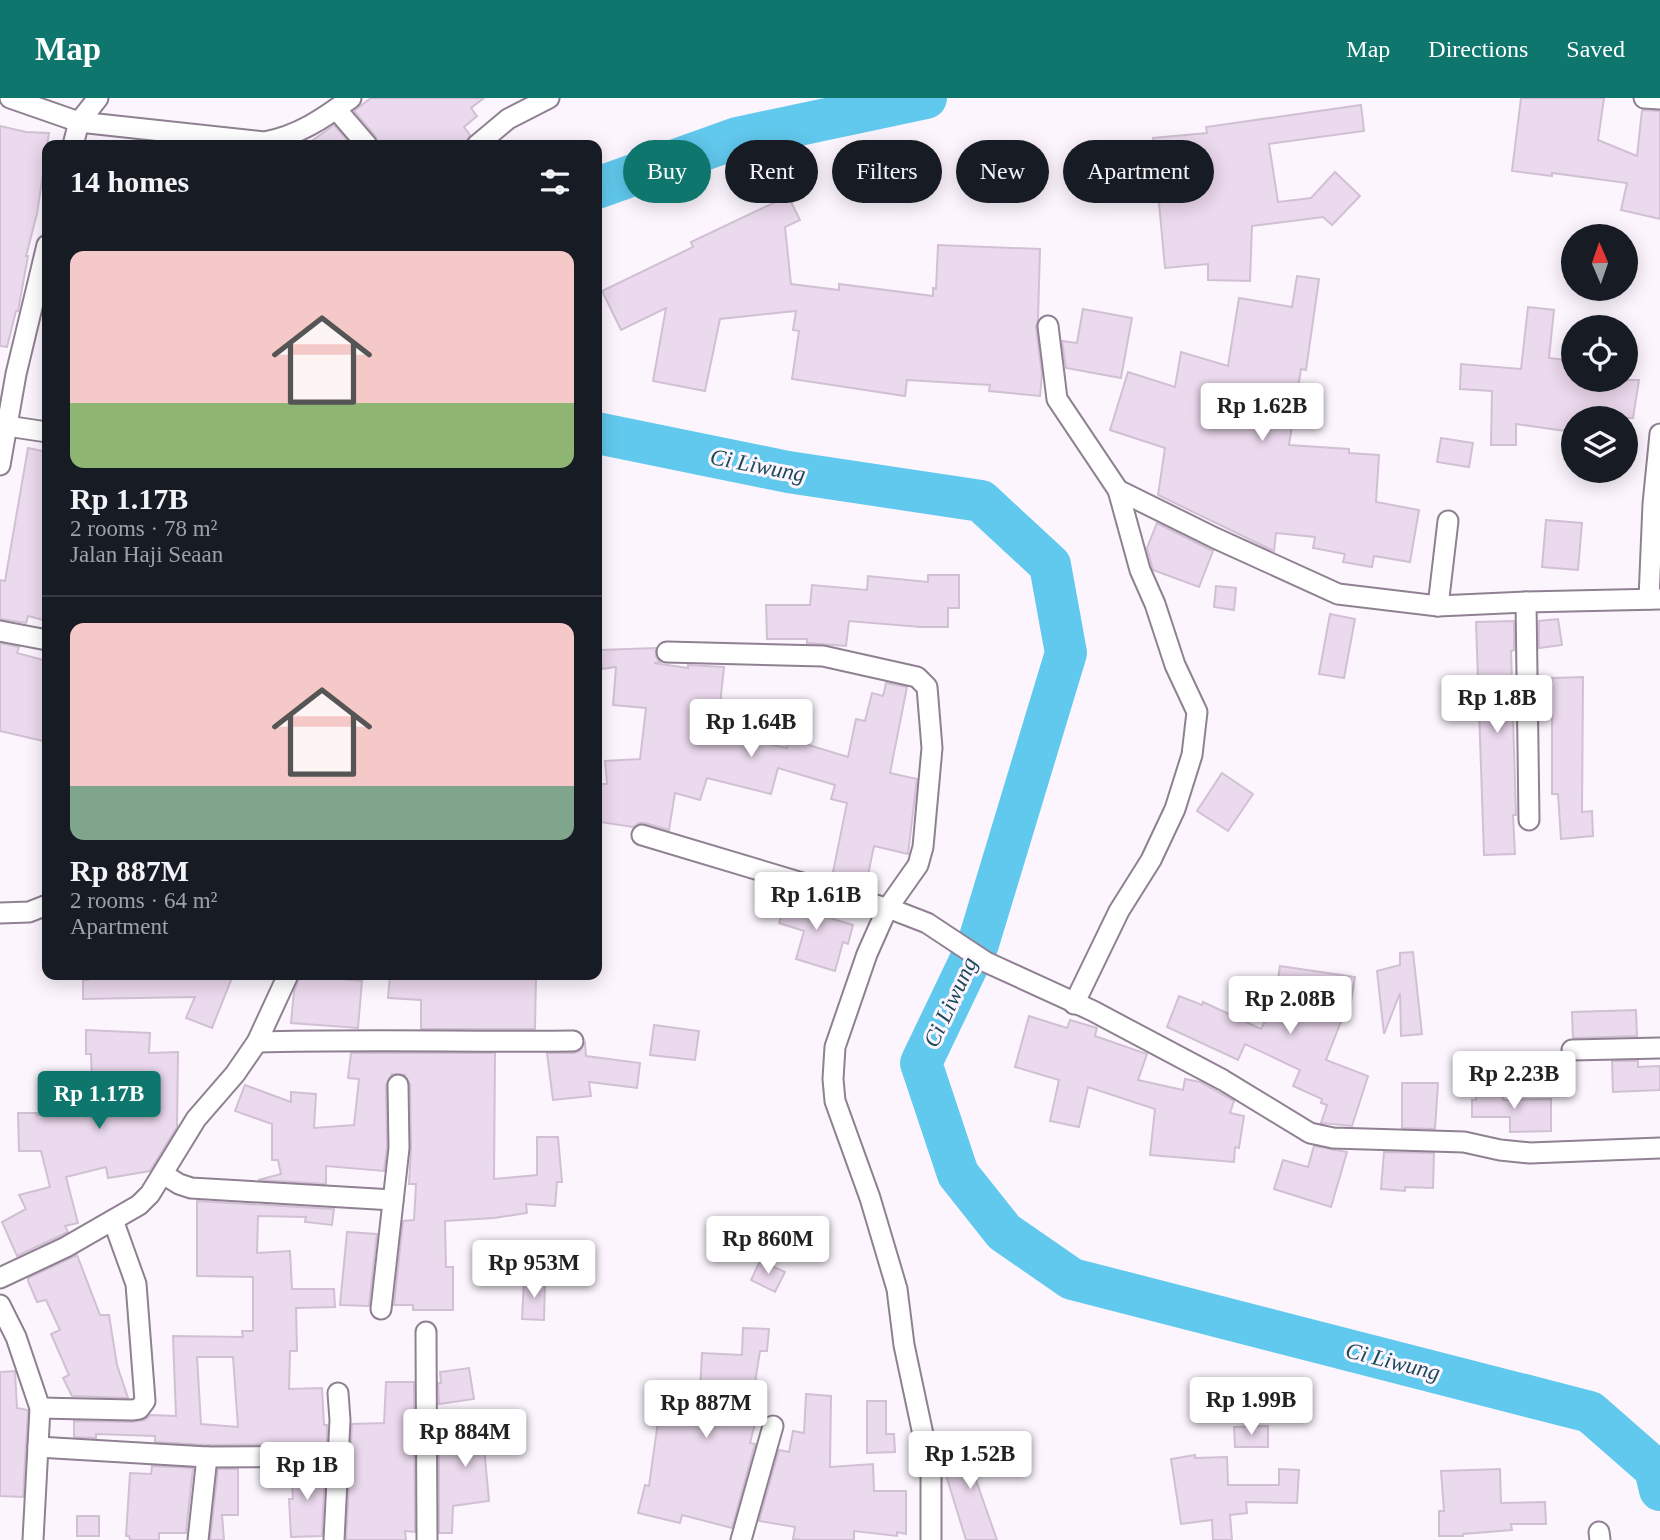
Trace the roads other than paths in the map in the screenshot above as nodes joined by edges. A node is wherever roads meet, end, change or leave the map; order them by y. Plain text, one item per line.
1 (10, 98) edge
2 (98, 98) edge
3 (549, 98) edge
4 (1644, 98) edge
5 (1660, 99) edge
6 (344, 103) edge
7 (79, 122) junction
8 (74, 140) edge
9 (253, 140) edge
10 (271, 140) edge
11 (364, 140) edge
12 (483, 140) edge
13 (42, 294) edge
14 (40, 313) edge
15 (1048, 326) dead end
16 (8, 371) edge
17 (7, 426) junction
18 (42, 431) edge
19 (1660, 434) edge
20 (0, 465) edge
21 (1118, 491) junction
22 (1448, 521) dead end
23 (1655, 599) edge
24 (1526, 602) junction
25 (1438, 606) junction
26 (0, 631) edge
27 (42, 639) edge
28 (667, 652) dead end
29 (1529, 820) dead end
30 (642, 835) dead end
31 (42, 907) edge
32 (887, 909) junction
33 (0, 913) edge
34 (286, 980) edge
35 (1074, 1004) junction
36 (573, 1041) dead end
37 (257, 1042) junction
38 (1660, 1048) edge
39 (1572, 1050) dead end
40 (398, 1085) dead end
41 (1660, 1148) edge
42 (163, 1174) junction
43 (393, 1200) junction
44 (113, 1220) junction
45 (0, 1278) edge
46 (0, 1305) edge
47 (381, 1309) dead end
48 (426, 1332) dead end
49 (338, 1393) dead end
50 (40, 1408) junction
51 (772, 1426) dead end
52 (38, 1447) junction
53 (339, 1456) junction
54 (207, 1457) junction
55 (33, 1540) edge
56 (198, 1540) edge
57 (334, 1540) edge
58 (427, 1540) edge
59 (741, 1540) edge
60 (931, 1540) edge

1 - 7 street
2 - 7 street
3 - 12 street
4 - 5 street
6 - 10 street
6 - 11 street
7 - 8 street
7 - 9 street
13 - 14 street
14 - 16 street
15 - 21 street
16 - 17 street
17 - 18 street
17 - 20 street
19 - 23 street
21 - 25 street
21 - 35 street
22 - 25 street
23 - 24 street
24 - 25 street
24 - 29 street
26 - 27 street
28 - 32 street
30 - 32 street
31 - 33 street
32 - 35 street
32 - 60 street
34 - 37 street
35 - 41 street
36 - 37 street
37 - 42 street
38 - 39 street
40 - 43 street
42 - 43 street
42 - 44 street
43 - 47 street
44 - 45 street
44 - 50 street
46 - 50 street
48 - 58 street
49 - 53 street
50 - 52 street
51 - 59 street
52 - 54 street
52 - 55 street
53 - 54 street
53 - 57 street
54 - 56 street

